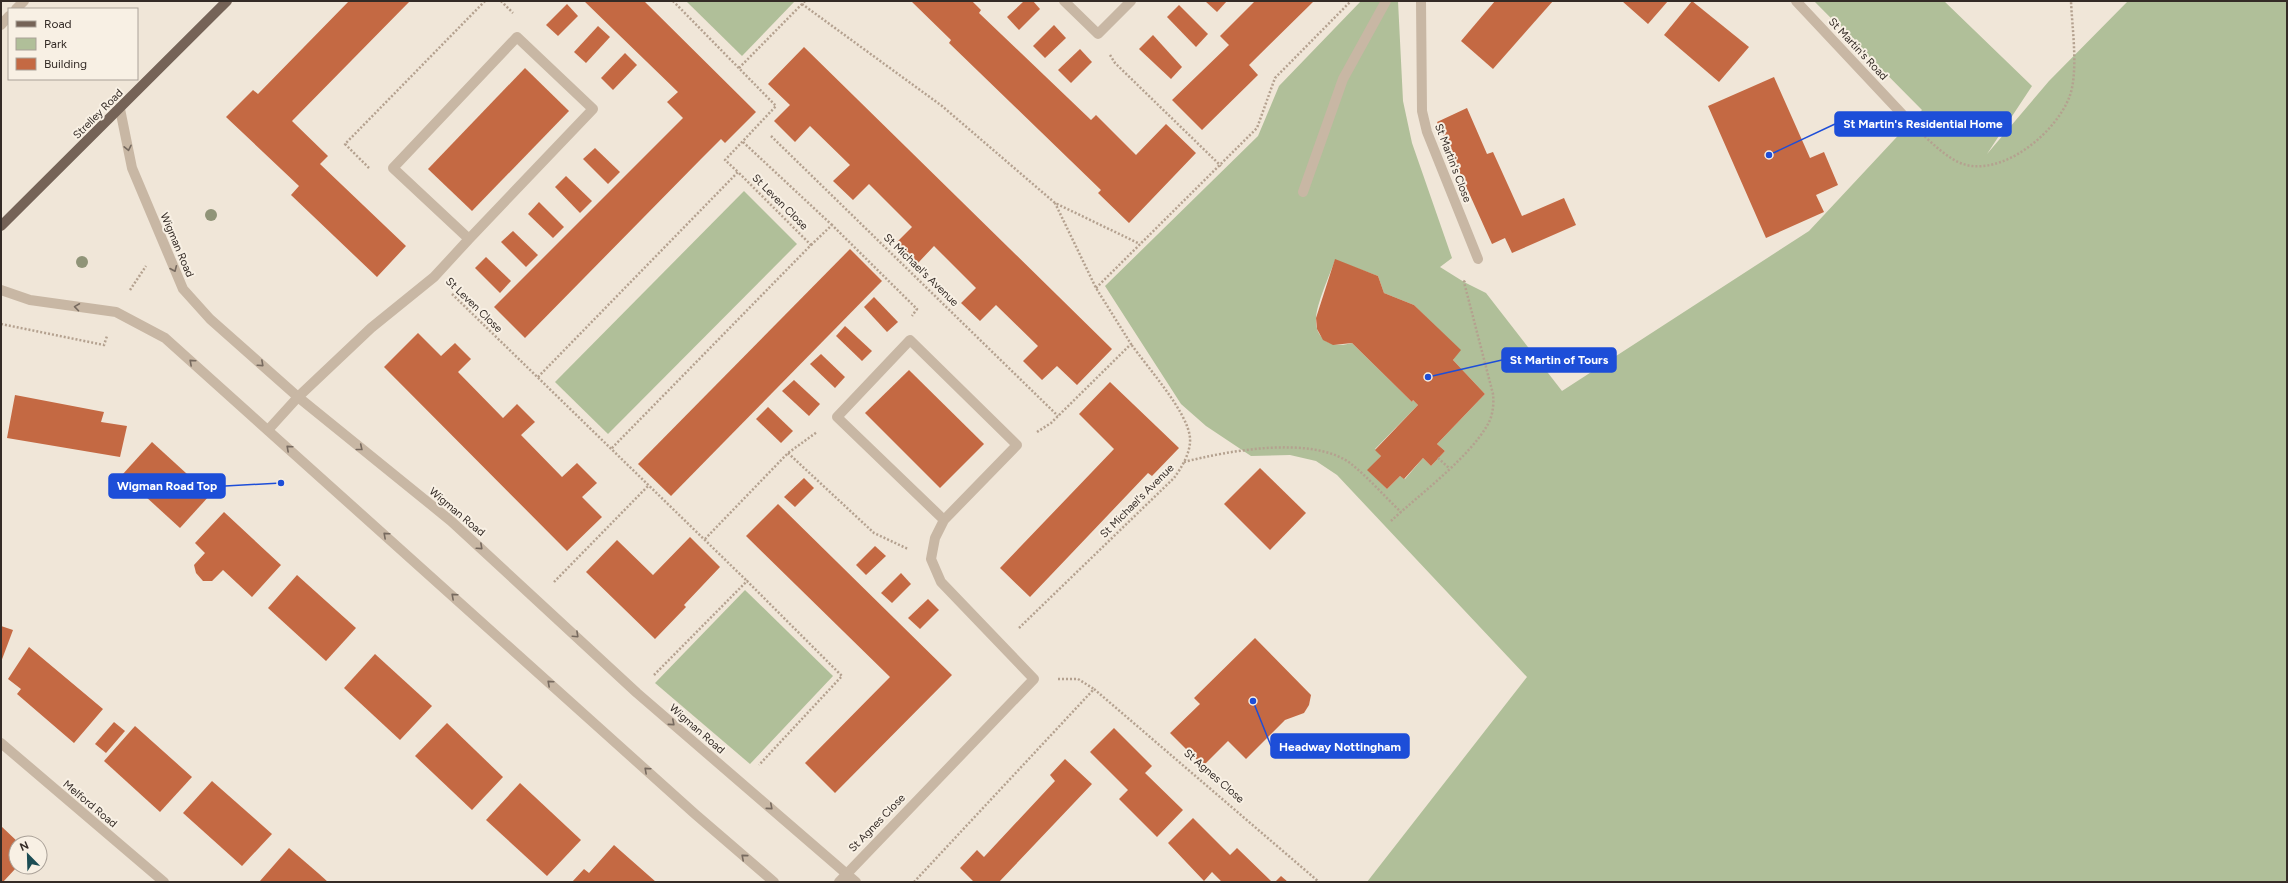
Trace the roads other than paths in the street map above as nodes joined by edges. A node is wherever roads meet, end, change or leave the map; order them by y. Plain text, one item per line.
1 (227, 1) edge
2 (1064, 1) edge
3 (1131, 1) edge
4 (1386, 1) edge
5 (1421, 1) edge
6 (1796, 1) edge
7 (8, 17) edge
8 (1, 25) edge
9 (120, 109) junction
10 (1902, 114) road end
11 (1303, 192) dead end
12 (1, 226) edge
13 (470, 239) junction
14 (1478, 259) road end
15 (1, 290) edge
16 (298, 397) junction
17 (268, 430) junction
18 (944, 520) junction
19 (1, 743) edge
20 (846, 873) junction
21 (164, 882) edge
22 (774, 882) edge
23 (839, 882) edge
24 (856, 882) edge

1 - 9 main road, Strelley Road
2 - 3 street
4 - 11 street
5 - 14 street, St Martin's Close
6 - 10 street, St Martin's Road
7 - 8 street
9 - 12 main road, Strelley Road
9 -> 16 street, Wigman Road
13 - 13 street
13 - 16 street
17 -> 15 street
16 - 17 street
16 -> 20 street, Wigman Road
22 -> 17 street
18 - 18 street
18 - 20 street, St Agnes Close
19 - 21 street, Melford Road
20 - 23 street, St Agnes Close
20 - 24 street, Wigman Road

